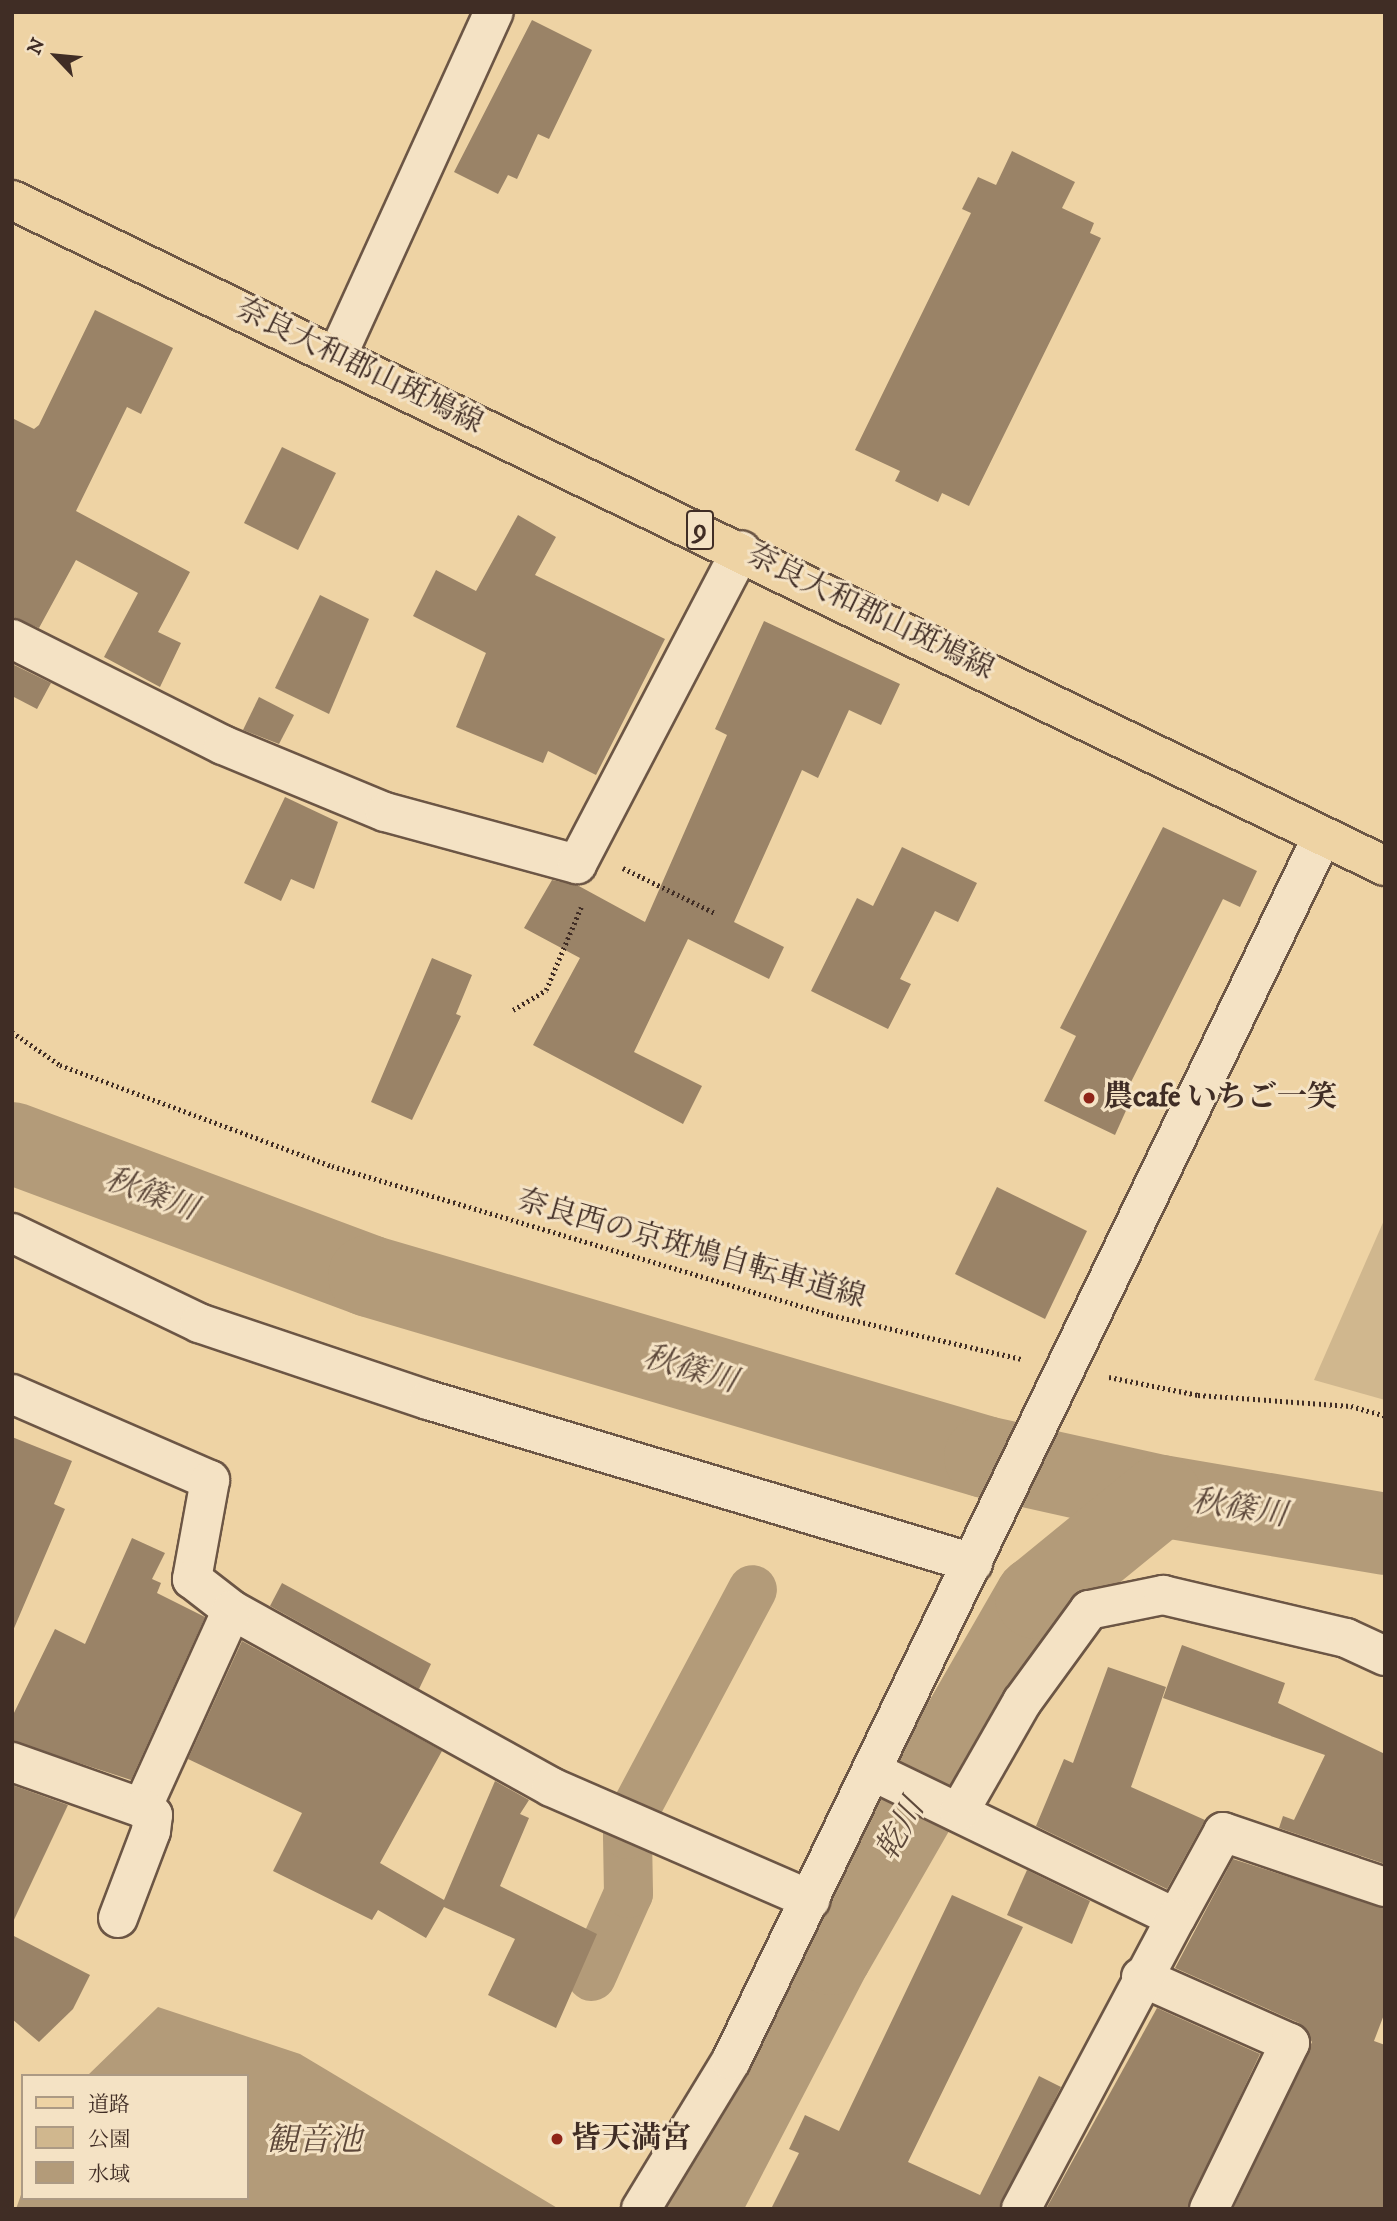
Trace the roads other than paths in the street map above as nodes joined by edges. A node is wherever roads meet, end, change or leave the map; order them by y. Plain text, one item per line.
1 (494, 12) edge
2 (12, 200) edge
3 (337, 356) junction
4 (741, 550) junction
5 (12, 639) edge
6 (1322, 836) junction
7 (1385, 866) edge
8 (12, 1233) edge
9 (12, 1394) edge
10 (973, 1563) junction
11 (232, 1610) junction
12 (1385, 1656) edge
13 (12, 1762) edge
14 (874, 1772) junction
15 (142, 1808) junction
16 (959, 1812) junction
17 (1385, 1887) edge
18 (811, 1900) junction
19 (118, 1918) dead end
20 (1176, 1919) junction
21 (1141, 1977) junction
22 (641, 2209) edge
23 (1021, 2209) edge
24 (1209, 2209) edge

1 - 3 street
2 - 3 main road, 奈良大和郡山斑鳩線 / 9
3 - 4 main road, 奈良大和郡山斑鳩線 / 9
4 - 5 street
4 - 6 main road, 奈良大和郡山斑鳩線 / 9
6 - 7 main road, 奈良大和郡山斑鳩線 / 9
6 - 10 street
8 - 10 street
9 - 11 street
10 - 14 street
11 - 15 street
11 - 18 street
12 - 16 street
13 - 15 street
14 - 16 street
14 - 18 street
15 - 19 street
16 - 20 street
17 - 20 street
18 - 22 street
20 - 21 street
21 - 23 street
21 - 24 street

